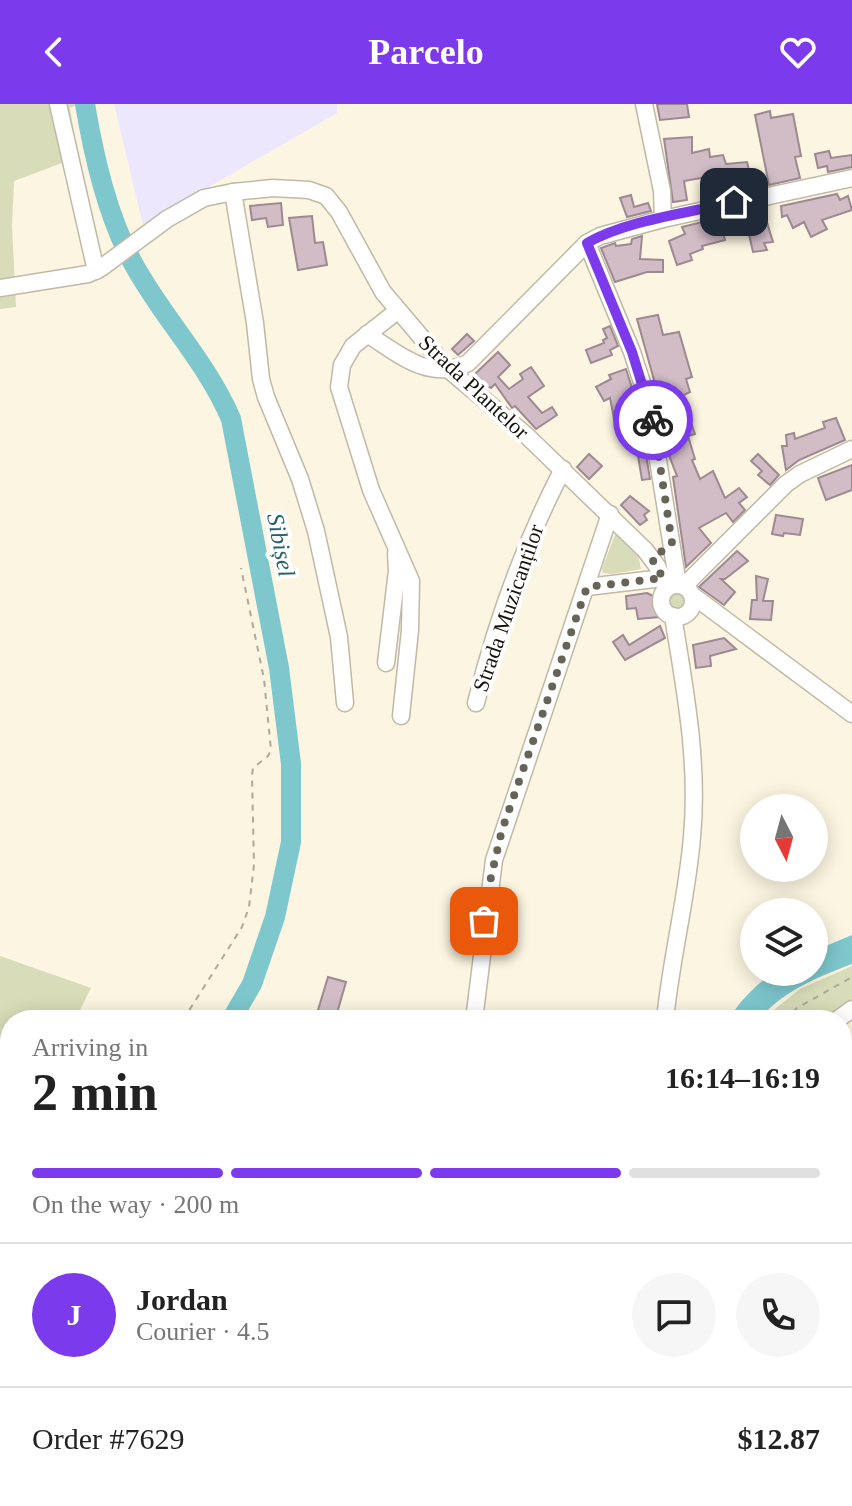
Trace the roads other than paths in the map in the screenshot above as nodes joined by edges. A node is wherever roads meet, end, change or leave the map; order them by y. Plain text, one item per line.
1 (58, 104) edge
2 (644, 104) edge
3 (852, 178) edge
4 (233, 192) junction
5 (663, 219) junction
6 (587, 243) junction
7 (98, 269) junction
8 (0, 288) edge
9 (397, 311) junction
10 (367, 334) junction
11 (449, 370) junction
12 (852, 449) edge
13 (563, 469) junction
14 (610, 514) junction
15 (672, 543) junction
16 (395, 545) junction
17 (652, 559) junction
18 (587, 587) junction
19 (677, 587) junction
20 (681, 614) junction
21 (726, 622) junction
22 (386, 663) dead end
23 (345, 703) dead end
24 (476, 703) dead end
25 (852, 714) edge
26 (401, 716) dead end
27 (475, 1010) edge
28 (666, 1010) edge

1 - 7 street
2 - 5 street
3 - 5 street
4 - 7 street, Strada Plantelor
4 - 9 street, Strada Plantelor
4 - 23 street
5 - 6 street
6 - 11 street
6 - 15 street
7 - 8 street
9 - 10 street
9 - 11 street, Strada Plantelor
10 - 11 street
10 - 16 street
11 - 13 street, Strada Plantelor
12 - 19 street
13 - 14 street, Strada Plantelor
13 - 24 street, Strada Muzicanților
14 - 17 street, Strada Plantelor
14 - 18 street
15 - 17 street
15 - 19 street
16 - 22 street
16 - 26 street
17 - 19 street, Strada Plantelor
18 - 19 street
18 - 27 street
19 - 20 street
19 - 20 street
19 - 21 street, Strada Plantelor
20 - 21 street, Strada Plantelor
20 - 28 street
21 - 25 street, Strada Plantelor

